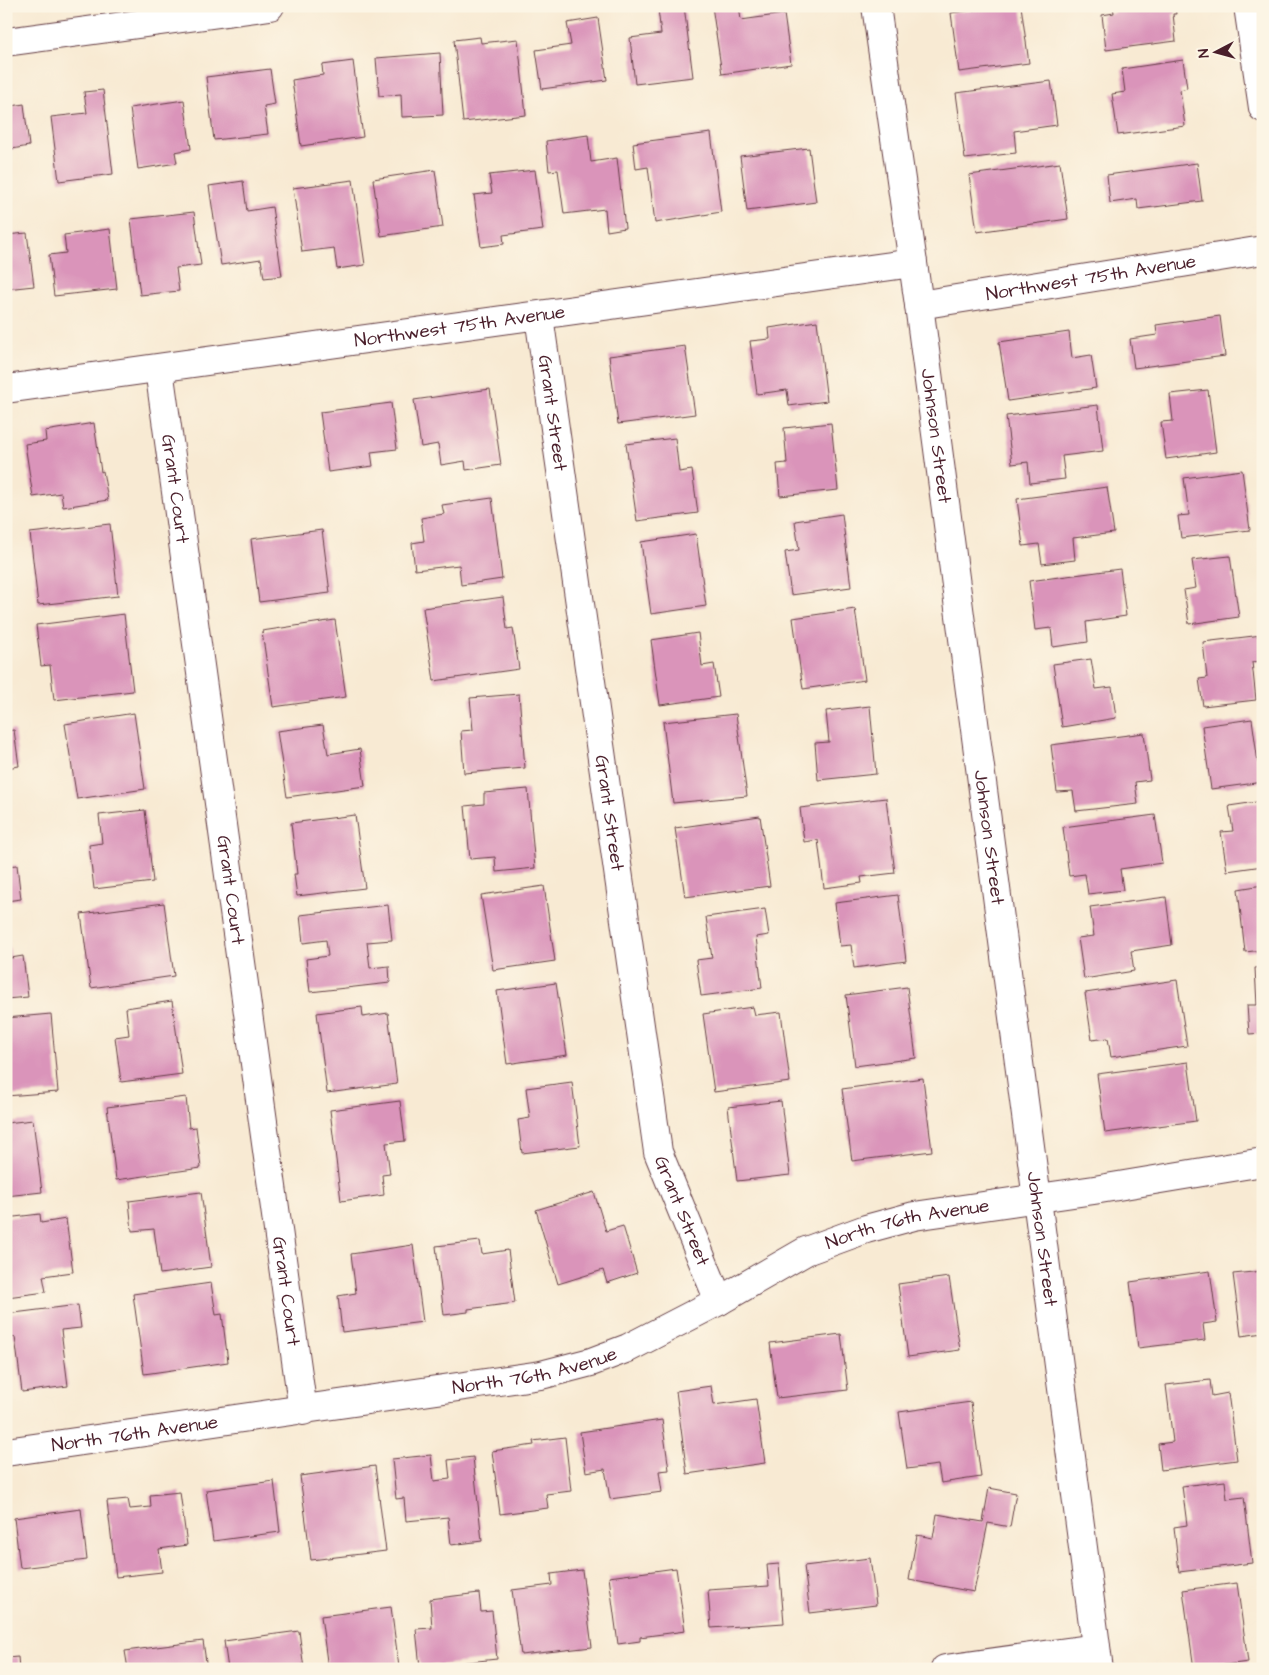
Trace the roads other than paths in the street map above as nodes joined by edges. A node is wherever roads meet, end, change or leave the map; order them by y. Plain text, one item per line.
1 (270, 6) edge
2 (876, 6) edge
3 (1248, 6) edge
4 (6, 42) edge
5 (1263, 108) edge
6 (1263, 250) edge
7 (913, 263) junction
8 (918, 305) junction
9 (540, 316) junction
10 (159, 369) junction
11 (6, 389) edge
12 (1263, 1162) edge
13 (1035, 1197) junction
14 (719, 1301) junction
15 (303, 1411) junction
16 (6, 1452) edge
17 (1098, 1659) edge
18 (945, 1669) edge

1 - 4 street
2 - 7 street, Johnson Street
3 - 5 street
6 - 8 street, Northwest 75th Avenue
7 - 8 street, Johnson Street
7 - 9 street, Northwest 75th Avenue
8 - 13 street, Johnson Street
9 - 10 street, Northwest 75th Avenue
9 - 14 street, Grant Street
10 - 11 street, Northwest 75th Avenue
10 - 15 street, Grant Court
12 - 13 street, North 76th Avenue
13 - 14 street, North 76th Avenue
13 - 17 street, Johnson Street
14 - 15 street, North 76th Avenue
15 - 16 street, North 76th Avenue
17 - 18 street

